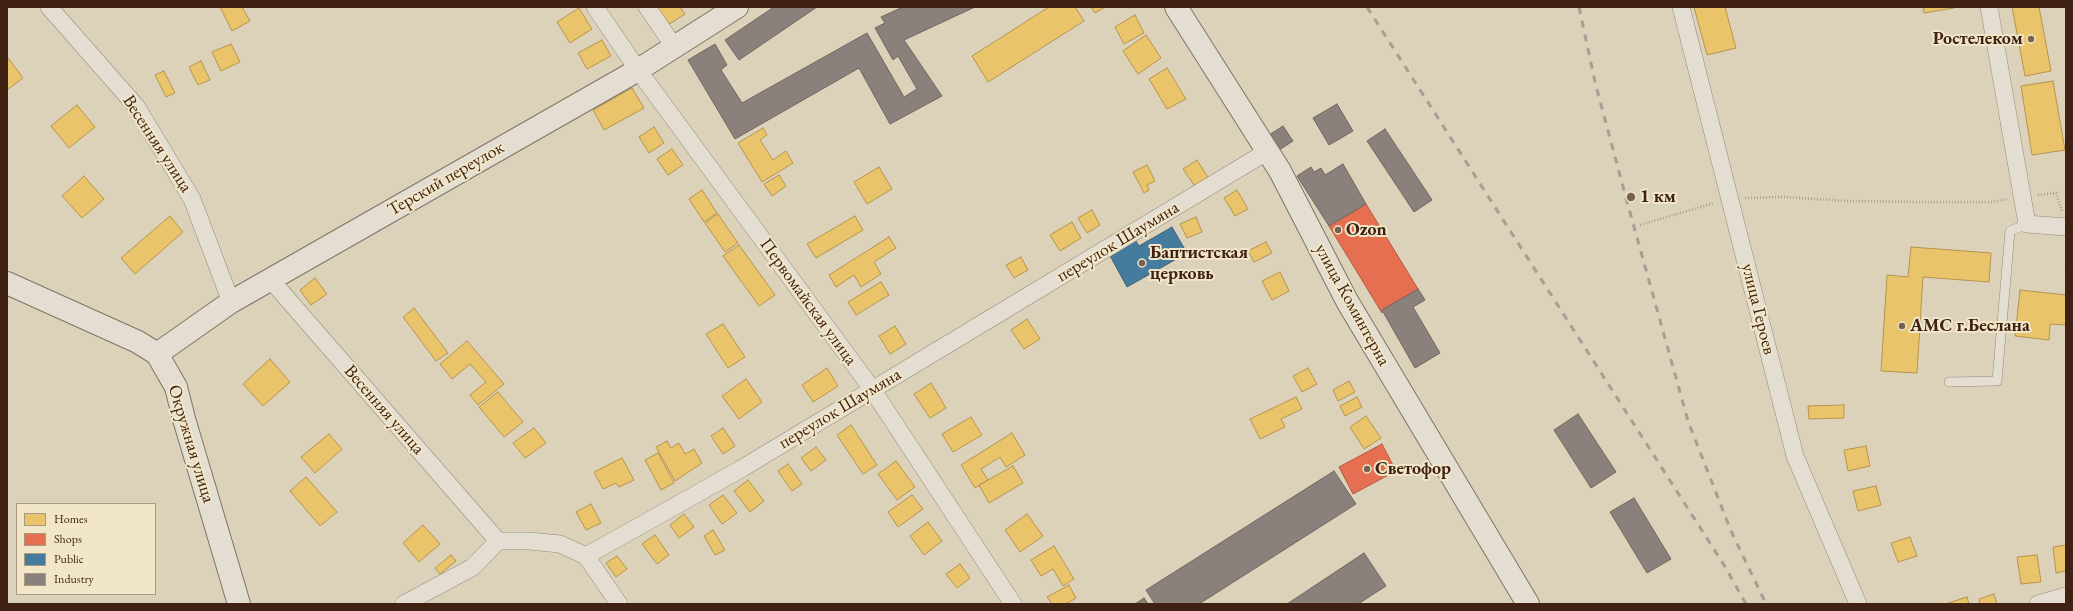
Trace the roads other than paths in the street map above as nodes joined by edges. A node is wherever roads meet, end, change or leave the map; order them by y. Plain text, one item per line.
1 (49, 7) edge
2 (595, 7) edge
3 (647, 7) edge
4 (737, 7) edge
5 (1176, 7) edge
6 (1681, 7) edge
7 (1989, 7) edge
8 (675, 48) junction
9 (638, 70) junction
10 (1268, 151) junction
11 (2064, 220) edge
12 (2027, 224) junction
13 (270, 279) junction
14 (7, 283) edge
15 (231, 302) junction
16 (157, 354) junction
17 (1949, 382) dead end
18 (872, 390) junction
19 (498, 541) junction
20 (586, 556) junction
21 (2066, 596) edge
22 (239, 604) edge
23 (404, 604) edge
24 (619, 604) edge
25 (1013, 604) edge
26 (1528, 604) edge
27 (1858, 604) edge
28 (2038, 604) edge

1 - 15 street, Весенняя улица
2 - 9 street, Первомайская улица
3 - 8 street
4 - 8 street, Терский переулок
5 - 10 street, улица Коминтерна
6 - 27 street, улица Героев
7 - 12 street
8 - 9 street, Терский переулок
9 - 13 street, Терский переулок
9 - 18 street, Первомайская улица
10 - 18 street, переулок Шаумяна
10 - 26 street, улица Коминтерна
11 - 12 street
12 - 17 lane
13 - 15 street, Терский переулок
13 - 19 street, Весенняя улица
14 - 16 street, Окружная улица
15 - 16 street, Терский переулок
16 - 22 street, Окружная улица
18 - 20 street, переулок Шаумяна
18 - 25 street, Первомайская улица
19 - 20 street
19 - 23 street
20 - 24 street
21 - 28 street

